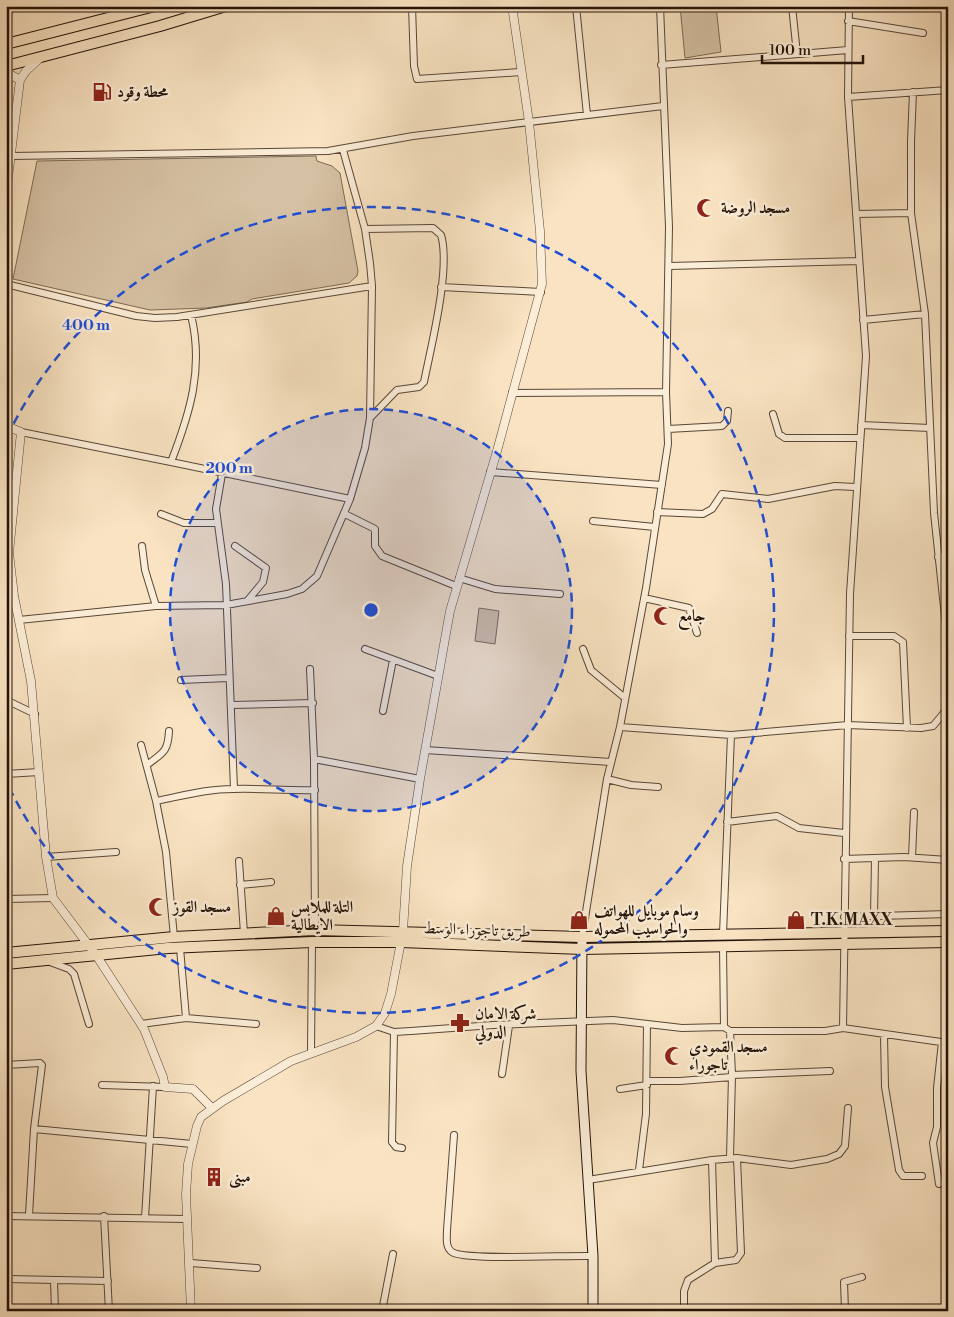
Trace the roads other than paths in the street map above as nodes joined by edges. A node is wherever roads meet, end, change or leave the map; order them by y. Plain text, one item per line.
1 (155, 6) edge
2 (226, 6) edge
3 (412, 6) edge
4 (512, 6) edge
5 (576, 6) edge
6 (660, 6) edge
7 (792, 6) edge
8 (848, 6) edge
9 (848, 21) junction
10 (923, 32) dead end
11 (6, 44) edge
12 (848, 50) junction
13 (797, 54) junction
14 (43, 56) junction
15 (661, 65) junction
16 (6, 66) edge
17 (6, 72) edge
18 (522, 72) junction
19 (20, 80) junction
20 (948, 90) edge
21 (913, 92) junction
22 (848, 97) junction
23 (663, 106) junction
24 (587, 115) junction
25 (529, 122) junction
26 (343, 150) junction
27 (11, 156) junction
28 (6, 194) edge
29 (911, 213) junction
30 (856, 214) junction
31 (365, 228) junction
32 (859, 261) junction
33 (670, 266) junction
34 (6, 284) edge
35 (372, 286) junction
36 (441, 287) junction
37 (541, 292) junction
38 (925, 314) junction
39 (191, 315) junction
40 (863, 320) junction
41 (666, 392) junction
42 (512, 393) junction
43 (728, 411) dead end
44 (773, 414) dead end
45 (370, 418) junction
46 (6, 426) edge
47 (861, 426) junction
48 (930, 428) junction
49 (668, 429) junction
50 (21, 432) junction
51 (860, 438) junction
52 (171, 462) junction
53 (490, 472) junction
54 (222, 474) junction
55 (662, 485) junction
56 (855, 487) junction
57 (350, 499) junction
58 (657, 512) junction
59 (161, 514) dead end
60 (344, 514) junction
61 (593, 521) dead end
62 (217, 524) junction
63 (655, 527) junction
64 (7, 544) edge
65 (142, 546) dead end
66 (235, 546) dead end
67 (948, 556) edge
68 (938, 557) junction
69 (459, 578) junction
70 (456, 586) junction
71 (560, 594) dead end
72 (644, 598) junction
73 (248, 600) junction
74 (226, 605) junction
75 (156, 606) junction
76 (19, 620) junction
77 (697, 633) dead end
78 (849, 636) junction
79 (948, 645) edge
80 (583, 649) dead end
81 (365, 650) dead end
82 (393, 660) junction
83 (310, 669) dead end
84 (438, 676) junction
85 (228, 678) junction
86 (181, 680) dead end
87 (625, 698) junction
88 (6, 700) edge
89 (313, 703) junction
90 (230, 705) junction
91 (948, 708) edge
92 (383, 711) dead end
93 (35, 714) junction
94 (848, 725) junction
95 (620, 727) junction
96 (907, 728) junction
97 (169, 732) dead end
98 (731, 734) junction
99 (141, 745) dead end
100 (425, 750) junction
101 (314, 760) junction
102 (611, 762) junction
103 (147, 765) junction
104 (39, 772) junction
105 (6, 774) edge
106 (420, 779) junction
107 (607, 779) junction
108 (658, 787) dead end
109 (234, 789) junction
110 (315, 790) junction
111 (156, 801) junction
112 (914, 812) dead end
113 (727, 822) junction
114 (844, 833) junction
115 (116, 852) dead end
116 (46, 857) junction
117 (875, 858) junction
118 (912, 858) junction
119 (844, 859) junction
120 (948, 860) edge
121 (239, 861) dead end
122 (271, 882) dead end
123 (240, 885) junction
124 (6, 898) edge
125 (53, 898) junction
126 (948, 914) edge
127 (874, 916) junction
128 (844, 917) junction
129 (315, 930) junction
130 (403, 930) junction
131 (948, 931) edge
132 (843, 932) junction
133 (244, 933) junction
134 (722, 934) junction
135 (174, 937) junction
136 (582, 937) junction
137 (312, 942) junction
138 (401, 942) junction
139 (948, 942) edge
140 (843, 943) junction
141 (88, 944) junction
142 (722, 946) junction
143 (180, 948) junction
144 (582, 949) junction
145 (6, 952) edge
146 (96, 955) junction
147 (44, 960) junction
148 (6, 964) edge
149 (186, 1018) junction
150 (580, 1020) junction
151 (89, 1024) dead end
152 (141, 1024) junction
153 (256, 1024) dead end
154 (647, 1024) junction
155 (376, 1026) junction
156 (509, 1026) junction
157 (724, 1027) junction
158 (843, 1028) junction
159 (730, 1031) junction
160 (394, 1032) junction
161 (884, 1035) junction
162 (945, 1042) edge
163 (311, 1052) junction
164 (6, 1065) edge
165 (830, 1071) dead end
166 (502, 1074) dead end
167 (732, 1076) junction
168 (647, 1083) junction
169 (102, 1085) dead end
170 (153, 1086) junction
171 (165, 1087) junction
172 (620, 1088) dead end
173 (212, 1108) junction
174 (848, 1108) dead end
175 (34, 1129) junction
176 (454, 1135) dead end
177 (148, 1138) junction
178 (192, 1144) junction
179 (402, 1148) dead end
180 (734, 1158) junction
181 (712, 1160) junction
182 (640, 1170) junction
183 (922, 1176) dead end
184 (588, 1180) junction
185 (939, 1184) dead end
186 (29, 1215) junction
187 (6, 1216) edge
188 (104, 1216) junction
189 (145, 1218) junction
190 (186, 1218) junction
191 (393, 1254) dead end
192 (593, 1256) junction
193 (715, 1263) junction
194 (191, 1264) junction
195 (258, 1268) dead end
196 (862, 1278) dead end
197 (6, 1279) edge
198 (54, 1280) junction
199 (108, 1281) junction
200 (55, 1311) edge
201 (110, 1311) edge
202 (191, 1311) edge
203 (382, 1311) edge
204 (593, 1311) edge
205 (684, 1311) edge
206 (845, 1311) edge

1 - 11 main road
2 - 14 main road
3 - 18 street
4 - 18 street
5 - 24 street
6 - 15 street
7 - 13 street
8 - 9 street
9 - 10 street
9 - 12 street
12 - 13 street
12 - 22 street
13 - 15 street
14 - 16 main road
14 - 19 street
15 - 23 street
17 - 19 street
18 - 25 street
19 - 27 street
20 - 21 street
21 - 22 street
21 - 29 street
22 - 30 street
23 - 24 street
23 - 33 street
24 - 25 street
25 - 26 street
25 - 37 street
26 - 27 street
26 - 31 street
27 - 28 street
29 - 30 street
29 - 38 street
30 - 32 street
31 - 35 street
31 - 36 street
32 - 33 street
32 - 40 street
33 - 41 street
34 - 39 street
35 - 39 street
35 - 45 street
36 - 37 street
36 - 45 street
37 - 42 street
38 - 40 street
38 - 48 street
39 - 52 street
40 - 47 street
41 - 42 street
41 - 49 street
42 - 53 street
43 - 49 street
44 - 51 street
45 - 57 street
46 - 50 street
47 - 48 street
47 - 51 street
48 - 68 street
49 - 55 street
50 - 52 street
50 - 64 street
51 - 56 street
52 - 54 street
53 - 55 street
53 - 69 street
54 - 57 street
54 - 62 street
55 - 58 street
56 - 58 street
56 - 78 street
57 - 60 street
58 - 63 street
59 - 62 street
60 - 70 street
60 - 73 street
61 - 63 street
62 - 74 street
63 - 72 street
64 - 76 street
65 - 75 street
66 - 73 street
67 - 68 street
68 - 79 street
69 - 70 street
69 - 71 street
70 - 84 street
72 - 77 street
72 - 87 street
73 - 74 street
74 - 75 street
74 - 85 street
75 - 76 street
76 - 93 street
78 - 94 street
78 - 96 street
80 - 87 street
81 - 82 street
82 - 84 street
82 - 92 street
83 - 89 street
84 - 100 street
85 - 86 street
85 - 90 street
87 - 95 street
88 - 93 street
89 - 90 street
89 - 101 street
90 - 109 street
91 - 96 street
93 - 104 street
94 - 96 street
94 - 98 street
94 - 114 street
95 - 98 street
95 - 102 street
97 - 103 street
98 - 113 street
99 - 103 street
100 - 102 street
100 - 106 street
101 - 106 street
101 - 110 street
102 - 107 street
103 - 111 street
104 - 105 street
104 - 116 street
106 - 130 street
107 - 108 street
107 - 136 street
109 - 110 street
109 - 111 street
110 - 129 street
111 - 135 street
112 - 118 street
113 - 114 street
113 - 134 street
114 - 119 street
115 - 116 street
116 - 125 street
117 - 118 street
117 - 119 street
117 - 127 street
118 - 120 street
119 - 128 street
121 - 123 street
122 - 123 street
123 - 133 street
124 - 125 street
125 - 141 street
126 - 127 street
127 - 128 street
128 - 132 street
129 - 130 main road
129 - 133 main road
130 - 136 main road
130 - 138 street
131 - 132 main road
132 - 134 main road
132 - 140 street
133 - 135 main road
134 - 136 main road
135 - 141 main road
136 - 144 main road
137 - 138 main road, طريق تاجوراء الوسط
137 - 143 main road, طريق تاجوراء الوسط
137 - 163 street
138 - 144 main road, طريق تاجوراء الوسط
138 - 155 street
139 - 140 main road, طريق تاجوراء الوسط
140 - 142 main road, طريق تاجوراء الوسط
140 - 158 street
141 - 145 main road
141 - 146 street
142 - 144 main road, طريق تاجوراء الوسط
142 - 157 street
143 - 146 main road, طريق تاجوراء الوسط
143 - 149 street
144 - 150 main road
146 - 147 main road, طريق تاجوراء الوسط
146 - 152 street
147 - 148 main road, طريق تاجوراء الوسط
147 - 151 street
149 - 152 street
149 - 153 street
150 - 154 street
150 - 156 street
150 - 184 main road
152 - 171 street
154 - 157 street
154 - 168 street
155 - 160 street
155 - 163 street
156 - 160 street
156 - 166 street
157 - 159 street
158 - 159 street
158 - 161 street
159 - 167 street
160 - 179 street
161 - 162 street
161 - 183 street
162 - 185 street
163 - 173 street
164 - 175 street
165 - 167 street
167 - 168 street
167 - 180 street
168 - 172 street
168 - 182 street
169 - 170 street
170 - 171 street
170 - 177 street
171 - 173 street
173 - 178 street
174 - 180 street
175 - 177 street
175 - 186 street
176 - 192 street
177 - 178 street
177 - 189 street
178 - 190 street
180 - 181 street
180 - 193 street
181 - 182 street
181 - 193 street
182 - 184 street
184 - 192 main road
186 - 187 street
186 - 188 street
188 - 189 street
188 - 199 street
189 - 190 street
190 - 194 street
191 - 203 street
192 - 204 main road
193 - 205 street
194 - 195 street
194 - 202 street
196 - 206 street
197 - 198 street
198 - 199 street
198 - 200 street
199 - 201 street

